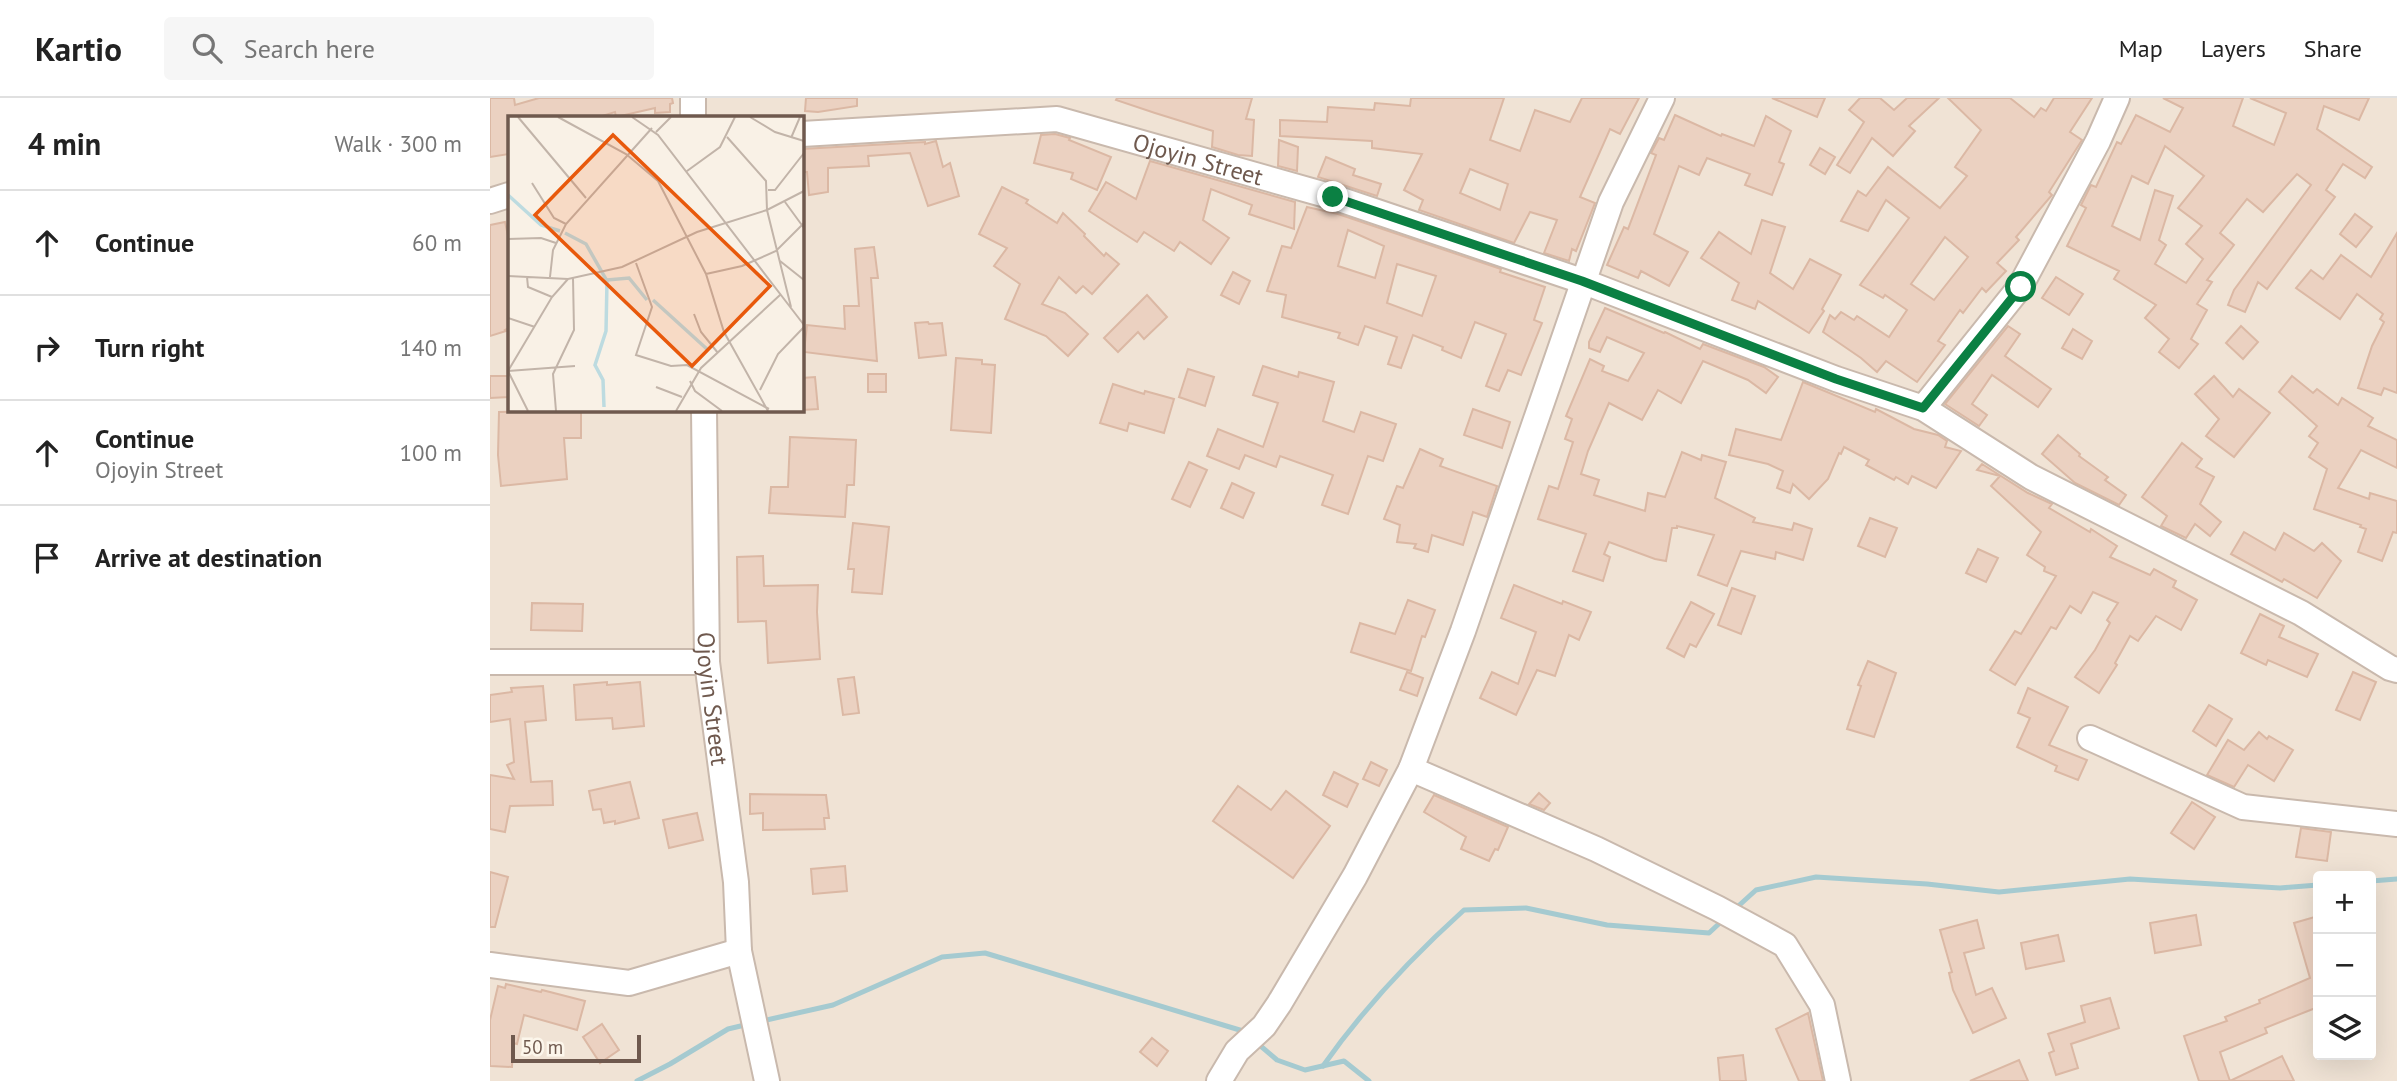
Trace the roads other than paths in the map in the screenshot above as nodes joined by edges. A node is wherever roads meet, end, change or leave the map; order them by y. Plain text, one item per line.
1 (693, 98) edge
2 (1662, 98) edge
3 (2117, 98) edge
4 (693, 116) edge
5 (803, 134) edge
6 (508, 195) edge
7 (490, 201) edge
8 (1582, 281) junction
9 (1923, 408) junction
10 (704, 411) edge
11 (490, 662) edge
12 (707, 662) junction
13 (2397, 670) edge
14 (2090, 738) dead end
15 (1411, 769) junction
16 (2397, 824) edge
17 (739, 951) junction
18 (490, 965) edge
19 (767, 1081) edge
20 (1219, 1081) edge
21 (1838, 1081) edge

1 - 4 street
2 - 8 street
3 - 9 street
5 - 8 street, Ojoyin Street
6 - 7 street
8 - 9 street, Ojoyin Street
8 - 15 street
9 - 13 street, Ojoyin Street
10 - 12 street, Ojoyin Street
11 - 12 street
12 - 17 street, Ojoyin Street
14 - 16 street
15 - 20 street
15 - 21 street
17 - 18 street
17 - 19 street, Ojoyin Street

